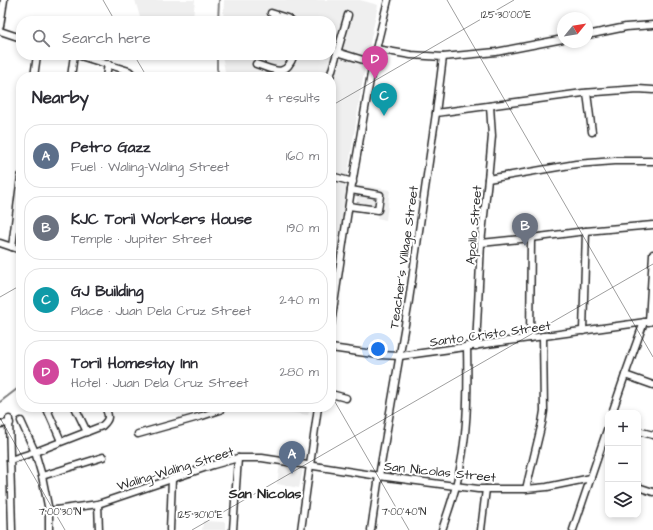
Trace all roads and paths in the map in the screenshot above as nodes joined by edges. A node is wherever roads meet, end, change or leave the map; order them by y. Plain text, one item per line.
1 (4, 0) edge
2 (388, 0) edge
3 (271, 13) dead end
4 (348, 15) dead end
5 (281, 16) edge
6 (653, 25) edge
7 (0, 26) edge
8 (0, 31) edge
9 (593, 33) edge
10 (16, 36) edge
11 (557, 40) edge
12 (376, 49) junction
13 (336, 51) edge
14 (336, 54) edge
15 (442, 57) junction
16 (36, 60) edge
17 (74, 60) edge
18 (93, 60) edge
19 (292, 60) edge
20 (334, 60) edge
21 (373, 63) junction
22 (108, 64) junction
23 (256, 64) dead end
24 (35, 72) edge
25 (72, 72) edge
26 (107, 72) edge
27 (129, 72) edge
28 (331, 72) edge
29 (653, 90) edge
30 (587, 93) junction
31 (490, 106) junction
32 (436, 113) junction
33 (592, 132) dead end
34 (653, 161) edge
35 (336, 177) edge
36 (488, 179) junction
37 (353, 182) junction
38 (351, 190) junction
39 (349, 206) junction
40 (16, 215) edge
41 (653, 225) edge
42 (586, 231) junction
43 (531, 238) junction
44 (0, 243) edge
45 (481, 243) junction
46 (12, 247) junction
47 (16, 248) edge
48 (653, 254) edge
49 (336, 291) edge
50 (649, 322) edge
51 (583, 331) junction
52 (543, 336) junction
53 (530, 338) junction
54 (467, 346) junction
55 (476, 346) junction
56 (336, 349) edge
57 (400, 356) junction
58 (625, 375) junction
59 (653, 385) edge
60 (336, 395) edge
61 (346, 398) dead end
62 (613, 410) edge
63 (48, 412) edge
64 (77, 412) edge
65 (108, 412) edge
66 (214, 412) edge
67 (317, 412) edge
68 (21, 421) dead end
69 (0, 424) edge
70 (641, 431) edge
71 (86, 432) junction
72 (138, 434) dead end
73 (653, 435) edge
74 (605, 436) edge
75 (61, 441) junction
76 (35, 452) junction
77 (103, 457) dead end
78 (238, 458) junction
79 (10, 460) junction
80 (309, 465) junction
81 (42, 476) junction
82 (379, 476) junction
83 (591, 478) junction
84 (172, 479) junction
85 (456, 486) junction
86 (526, 488) junction
87 (641, 488) edge
88 (486, 489) junction
89 (653, 492) edge
90 (98, 504) junction
91 (49, 511) junction
92 (12, 530) edge
93 (49, 530) edge
94 (99, 530) edge
95 (170, 530) edge
96 (233, 530) edge
97 (301, 530) edge
98 (371, 530) edge
99 (442, 530) edge
100 (481, 530) edge
101 (573, 530) edge

1 - 7 street
2 - 12 street
3 - 5 street
4 - 13 street
6 - 9 street
8 - 10 street
11 - 15 street
12 - 15 street
12 - 21 street
14 - 21 street
15 - 32 street, Teacher's Village Street
16 - 24 street
17 - 25 street
18 - 22 street
19 - 23 street
20 - 28 street
21 - 37 street
22 - 26 street
22 - 27 street
29 - 30 street
30 - 31 street
30 - 33 street
31 - 32 street
31 - 36 street, Apollo Street
32 - 57 street, Teacher's Village Street
34 - 36 street
35 - 37 street
36 - 45 street, Apollo Street
37 - 38 street
38 - 39 street
38 - 39 street
39 - 49 street
40 - 46 street
41 - 42 street
42 - 43 street
42 - 51 street
43 - 45 street
43 - 53 street
44 - 46 street
45 - 55 street, Apollo Street
46 - 47 street
48 - 50 street
50 - 51 street, Santo Cristo Street
50 - 58 street
51 - 52 street, Santo Cristo Street
52 - 53 street, Santo Cristo Street
52 - 86 street
53 - 55 street, Santo Cristo Street
54 - 55 street, Santo Cristo Street
54 - 57 street, Santo Cristo Street
54 - 85 street
56 - 57 street, Santo Cristo Street
57 - 82 street, Teacher's Village Street
58 - 59 street
58 - 62 street
60 - 61 street
63 - 75 street
64 - 71 street
65 - 71 street
66 - 72 street
67 - 80 street
68 - 76 street
69 - 79 street
70 - 73 street
71 - 75 street
74 - 83 street
75 - 76 street
76 - 79 street
76 - 81 street
77 - 81 street
78 - 80 street, Waling-Waling Street
78 - 84 street, Waling-Waling Street
78 - 96 street
79 - 92 street
80 - 82 street, San Nicolas Street
80 - 97 street
81 - 91 street
82 - 85 street, San Nicolas Street
82 - 98 street, Teacher's Village Street
83 - 86 street, San Nicolas Street
83 - 101 street
84 - 90 street, Waling-Waling Street
84 - 95 street
85 - 88 street, San Nicolas Street
85 - 99 street
86 - 88 street, San Nicolas Street
87 - 89 street
88 - 100 street
90 - 91 street, Waling-Waling Street
90 - 94 street
91 - 93 street

